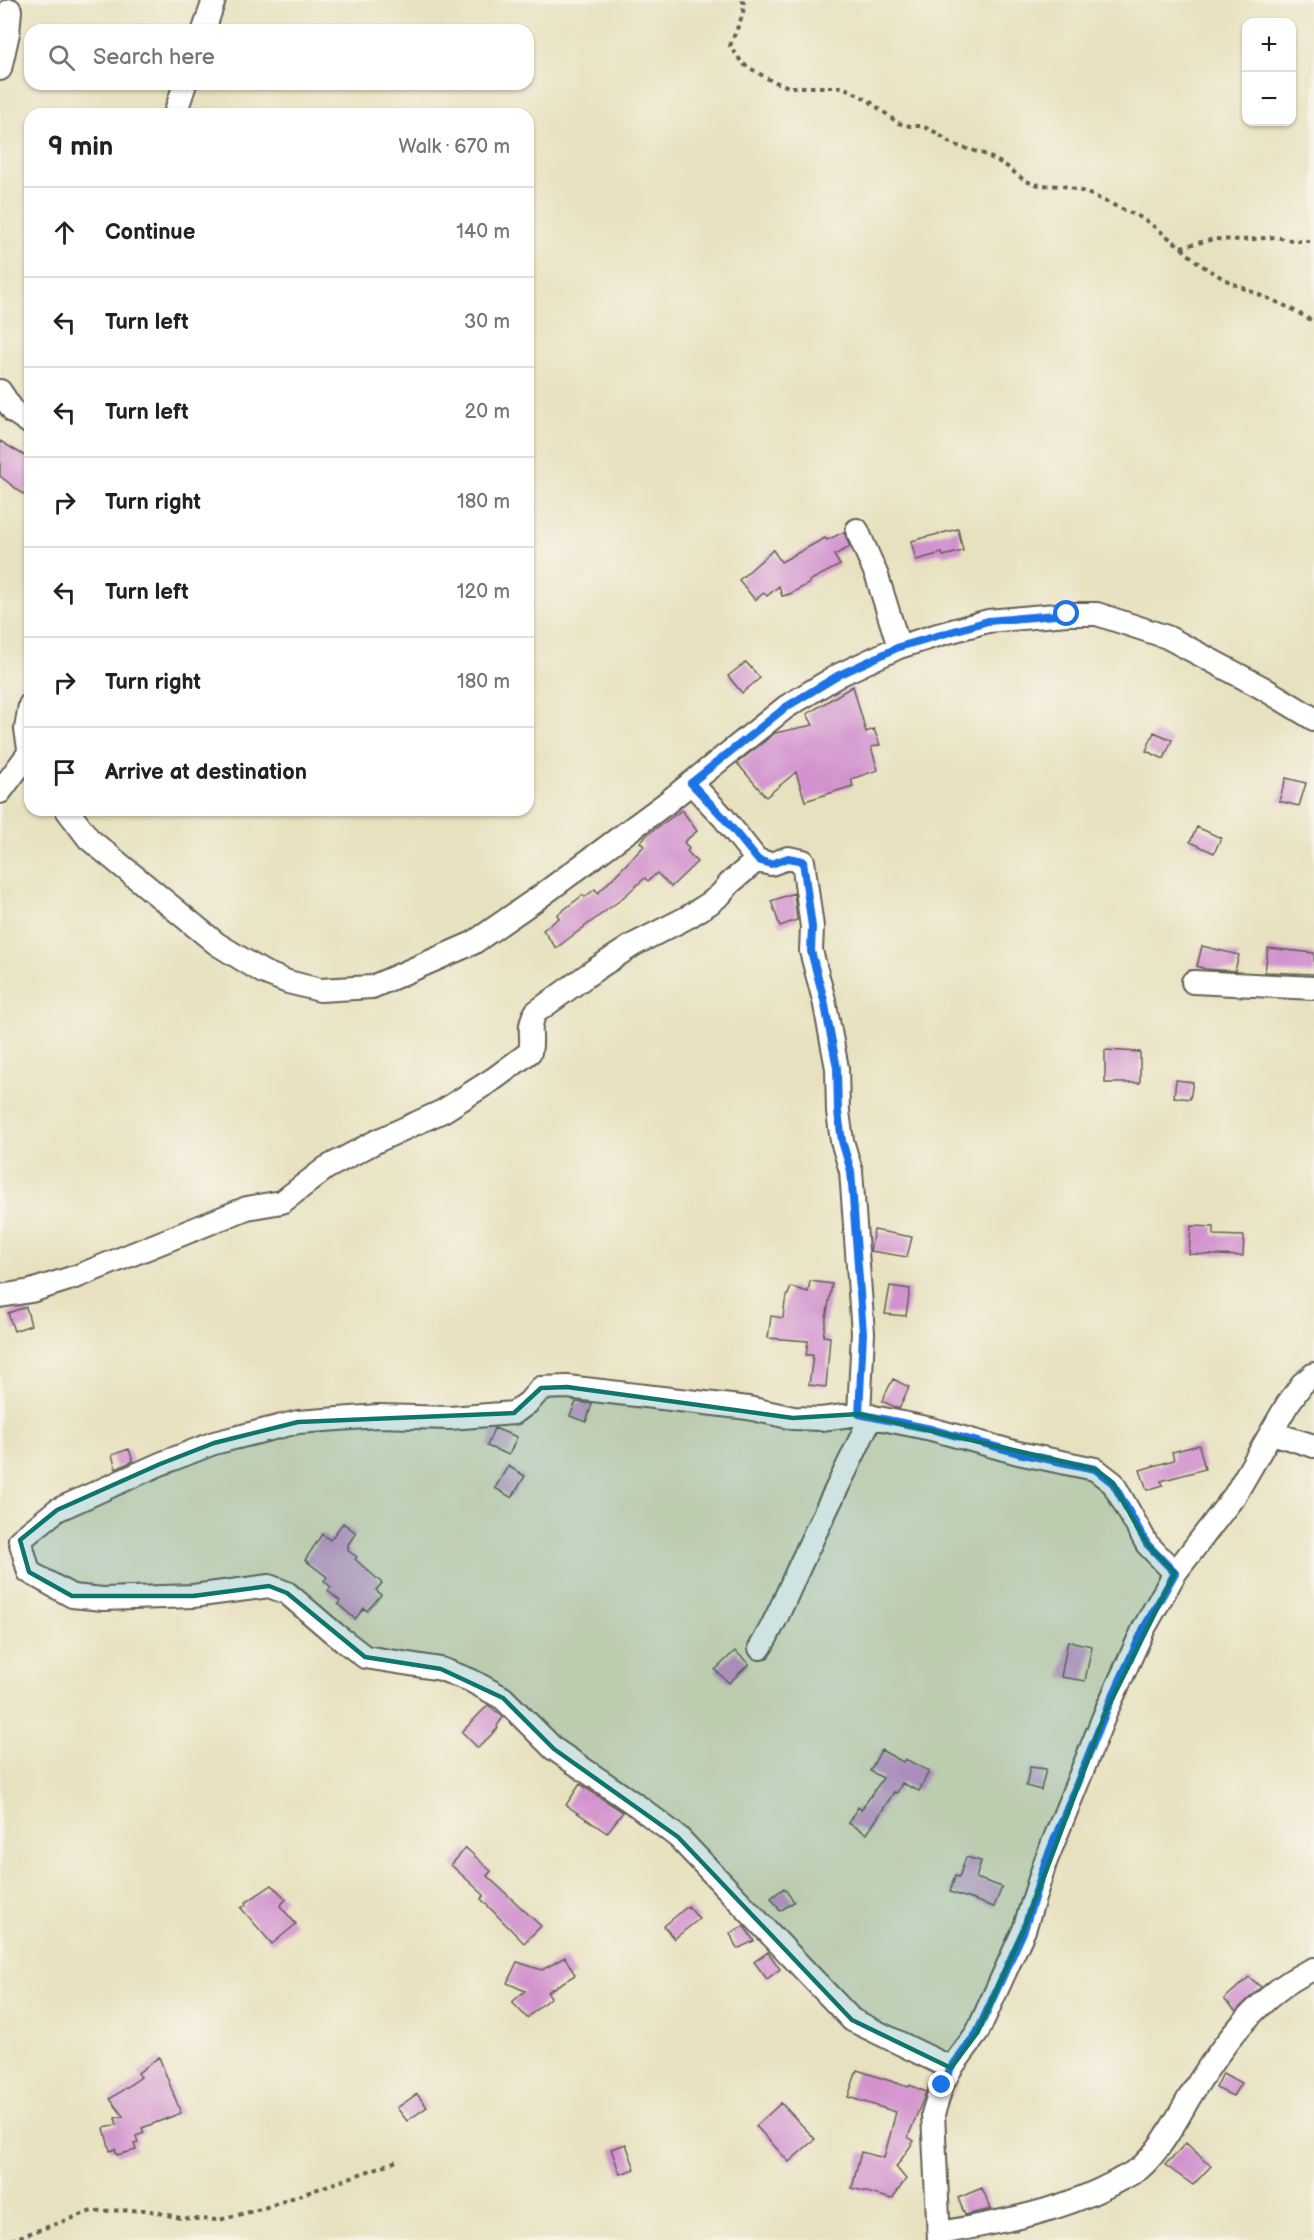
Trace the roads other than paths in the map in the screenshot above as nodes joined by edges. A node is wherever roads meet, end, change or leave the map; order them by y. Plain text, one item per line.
1 (214, 0) edge
2 (7, 6) edge
3 (206, 24) edge
4 (0, 69) edge
5 (183, 90) edge
6 (177, 108) edge
7 (0, 391) edge
8 (24, 419) edge
9 (856, 530) dead end
10 (899, 647) junction
11 (1314, 719) edge
12 (24, 756) edge
13 (24, 761) edge
14 (0, 763) edge
15 (691, 783) junction
16 (0, 792) edge
17 (72, 816) edge
18 (758, 860) junction
19 (1193, 982) dead end
20 (1314, 988) edge
21 (0, 1296) edge
22 (1314, 1374) edge
23 (865, 1415) junction
24 (1272, 1433) junction
25 (1314, 1446) edge
26 (1175, 1573) junction
27 (760, 1648) dead end
28 (1314, 1969) edge
29 (951, 2068) junction
30 (940, 2237) edge

1 - 3 street
2 - 4 street
5 - 6 street
7 - 8 street
9 - 10 street
10 - 11 street
10 - 15 street
12 - 14 street
13 - 16 street
15 - 17 street
15 - 18 street
18 - 21 street
18 - 23 street
19 - 20 street
22 - 24 street
23 - 26 street
23 - 27 street
23 - 29 street
24 - 25 street
24 - 26 street
26 - 29 street
28 - 30 street
29 - 30 street

